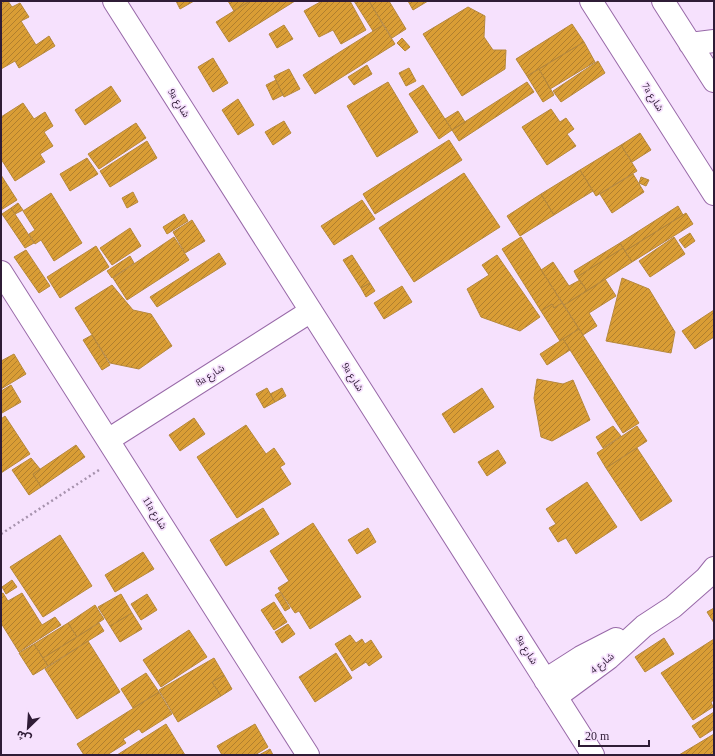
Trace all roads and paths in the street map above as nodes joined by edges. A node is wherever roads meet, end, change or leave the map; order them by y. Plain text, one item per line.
1 (114, 1) edge
2 (591, 1) edge
3 (662, 1) edge
4 (714, 40) edge
5 (690, 44) junction
6 (714, 81) edge
7 (714, 194) edge
8 (1, 272) edge
9 (311, 311) junction
10 (113, 448) junction
11 (1, 534) edge
12 (714, 568) edge
13 (551, 688) junction
14 (593, 754) edge
15 (308, 755) edge

1 - 9 street, 9a شارع
2 - 7 street, 7a شارع
3 - 5 street
4 - 5 street
5 - 6 street
8 - 10 street, 11a شارع
9 - 10 street, 8a شارع
9 - 13 street, 9a شارع
10 - 11 path
10 - 15 street, 11a شارع
12 - 13 street, شارع 4
13 - 14 street, 9a شارع

